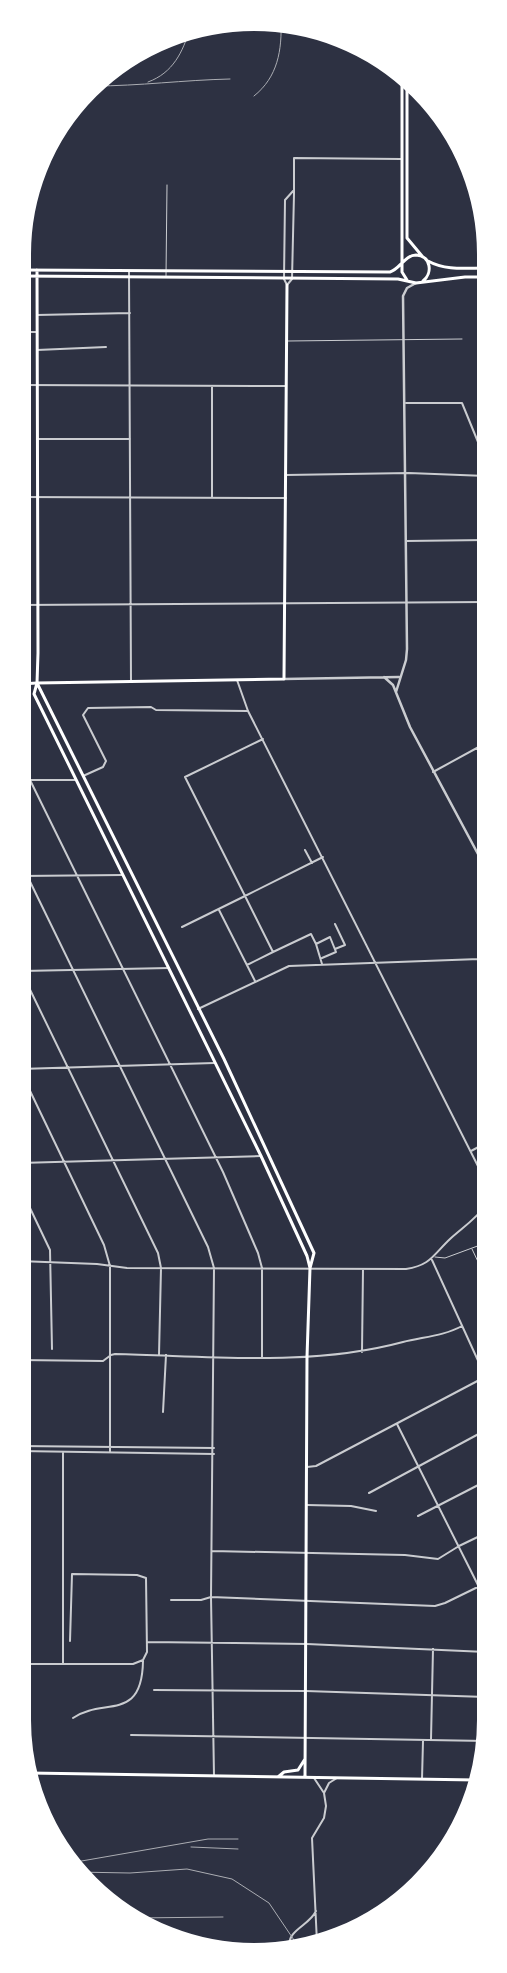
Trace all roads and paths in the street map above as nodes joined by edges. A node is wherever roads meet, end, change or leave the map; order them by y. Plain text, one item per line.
1 (402, 83) edge
2 (407, 88) edge
3 (404, 159) junction
4 (167, 185) dead end
5 (294, 190) junction
6 (424, 258) junction
7 (403, 263) junction
8 (480, 268) edge
9 (28, 270) edge
10 (37, 270) junction
11 (129, 272) junction
12 (166, 272) junction
13 (284, 272) junction
14 (293, 272) junction
15 (28, 276) edge
16 (37, 277) junction
17 (480, 277) edge
18 (129, 278) junction
19 (166, 279) junction
20 (284, 279) junction
21 (292, 279) junction
22 (407, 280) junction
23 (420, 283) junction
24 (416, 284) junction
25 (287, 285) junction
26 (130, 313) junction
27 (37, 315) junction
28 (28, 332) edge
29 (37, 332) junction
30 (462, 339) dead end
31 (287, 340) junction
32 (405, 340) junction
33 (106, 347) dead end
34 (37, 350) junction
35 (28, 385) edge
36 (37, 385) junction
37 (130, 386) junction
38 (287, 386) junction
39 (212, 387) junction
40 (406, 404) junction
41 (37, 439) junction
42 (130, 439) junction
43 (480, 447) edge
44 (406, 473) junction
45 (286, 475) junction
46 (480, 476) edge
47 (28, 497) edge
48 (37, 497) junction
49 (130, 498) junction
50 (212, 498) junction
51 (286, 498) junction
52 (480, 540) edge
53 (406, 541) junction
54 (480, 602) edge
55 (131, 604) junction
56 (285, 604) junction
57 (406, 604) junction
58 (28, 605) edge
59 (37, 605) junction
60 (399, 677) junction
61 (384, 678) junction
62 (284, 679) junction
63 (237, 680) junction
64 (131, 682) junction
65 (37, 683) junction
66 (28, 684) edge
67 (396, 692) junction
68 (248, 711) junction
69 (262, 739) junction
70 (480, 747) edge
71 (477, 748) junction
72 (480, 754) edge
73 (433, 772) junction
74 (83, 776) junction
75 (30, 780) joint
76 (76, 780) junction
77 (305, 850) dead end
78 (323, 857) junction
79 (480, 858) edge
80 (312, 863) junction
81 (28, 875) edge
82 (77, 875) junction
83 (123, 875) junction
84 (28, 877) edge
85 (245, 896) junction
86 (218, 909) junction
87 (335, 924) dead end
88 (182, 927) dead end
89 (316, 944) junction
90 (335, 949) junction
91 (272, 952) junction
92 (322, 958) junction
93 (479, 959) edge
94 (377, 963) junction
95 (322, 964) junction
96 (247, 965) junction
97 (169, 968) junction
98 (72, 969) junction
99 (28, 970) edge
100 (123, 970) junction
101 (255, 981) junction
102 (28, 986) edge
103 (198, 1008) junction
104 (224, 1059) junction
105 (216, 1063) junction
106 (119, 1065) junction
107 (170, 1065) junction
108 (68, 1066) junction
109 (28, 1069) edge
110 (28, 1086) edge
111 (480, 1146) edge
112 (471, 1151) junction
113 (215, 1156) junction
114 (261, 1156) junction
115 (164, 1158) junction
116 (114, 1160) junction
117 (65, 1161) junction
118 (28, 1163) edge
119 (480, 1170) edge
120 (28, 1202) edge
121 (480, 1212) edge
122 (480, 1245) edge
123 (471, 1248) junction
124 (435, 1257) junction
125 (432, 1259) junction
126 (28, 1261) edge
127 (51, 1262) junction
128 (110, 1266) junction
129 (480, 1266) edge
130 (162, 1268) junction
131 (214, 1268) junction
132 (262, 1268) junction
133 (310, 1268) junction
134 (363, 1269) junction
135 (462, 1326) junction
136 (52, 1349) dead end
137 (362, 1352) junction
138 (111, 1355) junction
139 (159, 1355) junction
140 (166, 1355) junction
141 (214, 1357) junction
142 (307, 1357) junction
143 (262, 1358) junction
144 (28, 1360) edge
145 (480, 1365) edge
146 (480, 1381) edge
147 (163, 1412) dead end
148 (397, 1424) junction
149 (480, 1433) edge
150 (28, 1446) edge
151 (110, 1447) junction
152 (214, 1448) junction
153 (28, 1451) edge
154 (63, 1452) junction
155 (110, 1452) junction
156 (214, 1454) junction
157 (418, 1466) junction
158 (307, 1467) junction
159 (480, 1484) edge
160 (369, 1493) dead end
161 (307, 1505) junction
162 (439, 1505) junction
163 (376, 1511) dead end
164 (418, 1516) dead end
165 (480, 1536) edge
166 (459, 1546) junction
167 (212, 1551) junction
168 (307, 1553) junction
169 (479, 1587) joint
170 (212, 1597) junction
171 (307, 1599) junction
172 (171, 1600) dead end
173 (70, 1641) dead end
174 (147, 1642) junction
175 (212, 1644) junction
176 (306, 1644) junction
177 (434, 1649) junction
178 (480, 1652) edge
179 (143, 1660) junction
180 (28, 1664) edge
181 (62, 1664) junction
182 (154, 1690) dead end
183 (306, 1691) junction
184 (212, 1692) junction
185 (433, 1695) junction
186 (480, 1697) edge
187 (73, 1718) dead end
188 (131, 1736) dead end
189 (213, 1737) junction
190 (306, 1737) junction
191 (431, 1739) junction
192 (423, 1741) junction
193 (479, 1741) edge
194 (306, 1758) junction
195 (34, 1772) edge
196 (214, 1776) junction
197 (278, 1777) junction
198 (305, 1777) junction
199 (314, 1777) junction
200 (337, 1778) junction
201 (422, 1779) junction
202 (471, 1780) edge
203 (324, 1793) junction
204 (316, 1908) junction
205 (317, 1937) edge
206 (290, 1943) edge

1 - 3 main road
2 - 3 main road
3 - 5 street
3 - 6 main road
3 - 7 main road
4 - 12 lane
5 - 13 street
5 - 14 street
6 - 7 main road
6 - 8 main road
6 - 23 main road
7 - 14 main road
7 - 22 main road
9 - 10 main road
10 - 11 main road
10 - 16 main road
11 - 12 main road
11 - 18 street
12 - 13 main road
12 - 19 lane
13 - 14 main road
13 - 20 street
14 - 21 street
15 - 16 main road
16 - 18 main road
16 - 27 main road
17 - 23 main road
18 - 19 main road
18 - 26 street
19 - 20 main road
20 - 21 main road
20 - 25 street
21 - 22 main road
21 - 25 street
22 - 24 main road
23 - 24 main road
24 - 32 street
25 - 31 main road
26 - 27 street
26 - 37 street
27 - 29 main road
28 - 29 street
29 - 34 main road
30 - 32 lane
31 - 32 lane
31 - 38 main road
32 - 40 street
33 - 34 street
34 - 36 main road
35 - 36 street
36 - 37 street
36 - 41 main road
37 - 39 street
37 - 42 street
38 - 39 street
38 - 45 main road
39 - 50 street
40 - 43 street
40 - 44 street
41 - 42 street
41 - 48 main road
42 - 49 street
44 - 45 street
44 - 46 street
44 - 53 street
45 - 51 main road
47 - 48 street
48 - 49 street
48 - 59 main road
49 - 50 street
49 - 55 street
50 - 51 street
51 - 56 main road
52 - 53 street
53 - 57 street
54 - 57 street
55 - 56 street
55 - 59 street
55 - 64 street
56 - 57 street
56 - 62 main road
57 - 60 street
58 - 59 street
59 - 65 main road
60 - 61 street
60 - 67 street
61 - 62 street
61 - 67 street
62 - 63 main road
63 - 64 main road
63 - 68 street
64 - 65 main road
65 - 66 main road
65 - 74 main road
65 - 76 main road
67 - 73 street
68 - 69 street
68 - 74 street
69 - 78 street
69 - 85 street
70 - 71 street
71 - 72 street
71 - 73 street
73 - 79 street
74 - 76 main road
74 - 103 main road
75 - 76 street
75 - 82 street
76 - 83 main road
77 - 80 street
78 - 80 street
78 - 94 street
80 - 85 street
81 - 82 street
82 - 83 street
82 - 100 street
83 - 97 main road
84 - 98 street
85 - 86 street
85 - 91 street
86 - 88 street
86 - 96 street
87 - 90 street
89 - 90 street
89 - 91 street
89 - 92 street
90 - 92 street
91 - 96 street
92 - 95 street
93 - 94 street
94 - 95 street
94 - 112 street
95 - 101 street
96 - 101 street
97 - 100 street
97 - 105 main road
98 - 99 street
98 - 100 street
98 - 106 street
100 - 107 street
101 - 103 street
102 - 108 street
103 - 104 main road
104 - 105 main road
104 - 133 main road
105 - 107 street
105 - 114 main road
106 - 107 street
106 - 108 street
106 - 115 street
107 - 113 street
108 - 109 street
108 - 116 street
110 - 117 street
111 - 112 street
112 - 119 street
113 - 114 street
113 - 115 street
113 - 132 street
114 - 133 main road
115 - 116 street
115 - 131 street
116 - 117 street
116 - 130 street
117 - 118 street
117 - 128 street
120 - 127 street
121 - 124 street
122 - 123 lane
123 - 124 lane
123 - 129 lane
124 - 125 street
125 - 134 street
125 - 135 street
126 - 127 street
127 - 128 street
127 - 136 street
128 - 130 street
128 - 138 street
130 - 131 street
130 - 139 street
131 - 132 street
131 - 141 street
132 - 133 street
132 - 143 street
133 - 134 street
133 - 142 main road
134 - 137 street
135 - 137 street
135 - 145 street
137 - 142 street
138 - 139 street
138 - 144 street
138 - 151 street
139 - 140 street
140 - 141 street
140 - 147 street
141 - 143 street
141 - 152 street
142 - 143 street
142 - 158 main road
146 - 148 street
148 - 157 street
148 - 158 street
149 - 157 street
150 - 151 street
151 - 152 street
151 - 155 street
152 - 156 street
153 - 154 street
154 - 155 street
154 - 181 street
155 - 156 street
156 - 167 street
157 - 160 street
157 - 162 street
158 - 161 main road
159 - 162 street
161 - 163 street
161 - 168 main road
162 - 164 street
162 - 166 street
165 - 166 street
166 - 168 street
166 - 169 street
167 - 168 street
167 - 170 street
168 - 171 main road
169 - 171 street
170 - 171 street
170 - 172 street
170 - 175 street
171 - 176 main road
173 - 174 street
174 - 175 street
174 - 179 street
175 - 176 street
175 - 184 street
176 - 177 street
176 - 183 main road
177 - 178 street
177 - 185 street
179 - 181 street
179 - 187 street
180 - 181 street
182 - 184 street
183 - 184 street
183 - 185 street
183 - 190 main road
184 - 189 street
185 - 186 street
185 - 191 street
188 - 189 street
189 - 190 street
189 - 196 street
190 - 192 street
190 - 194 main road
191 - 192 street
191 - 193 street
192 - 201 street
194 - 197 main road
194 - 198 main road
195 - 196 main road
196 - 197 main road
197 - 198 main road
198 - 199 main road
199 - 200 main road
199 - 203 street
200 - 201 main road
200 - 203 street
201 - 202 main road
203 - 204 street
204 - 205 street
204 - 206 street

